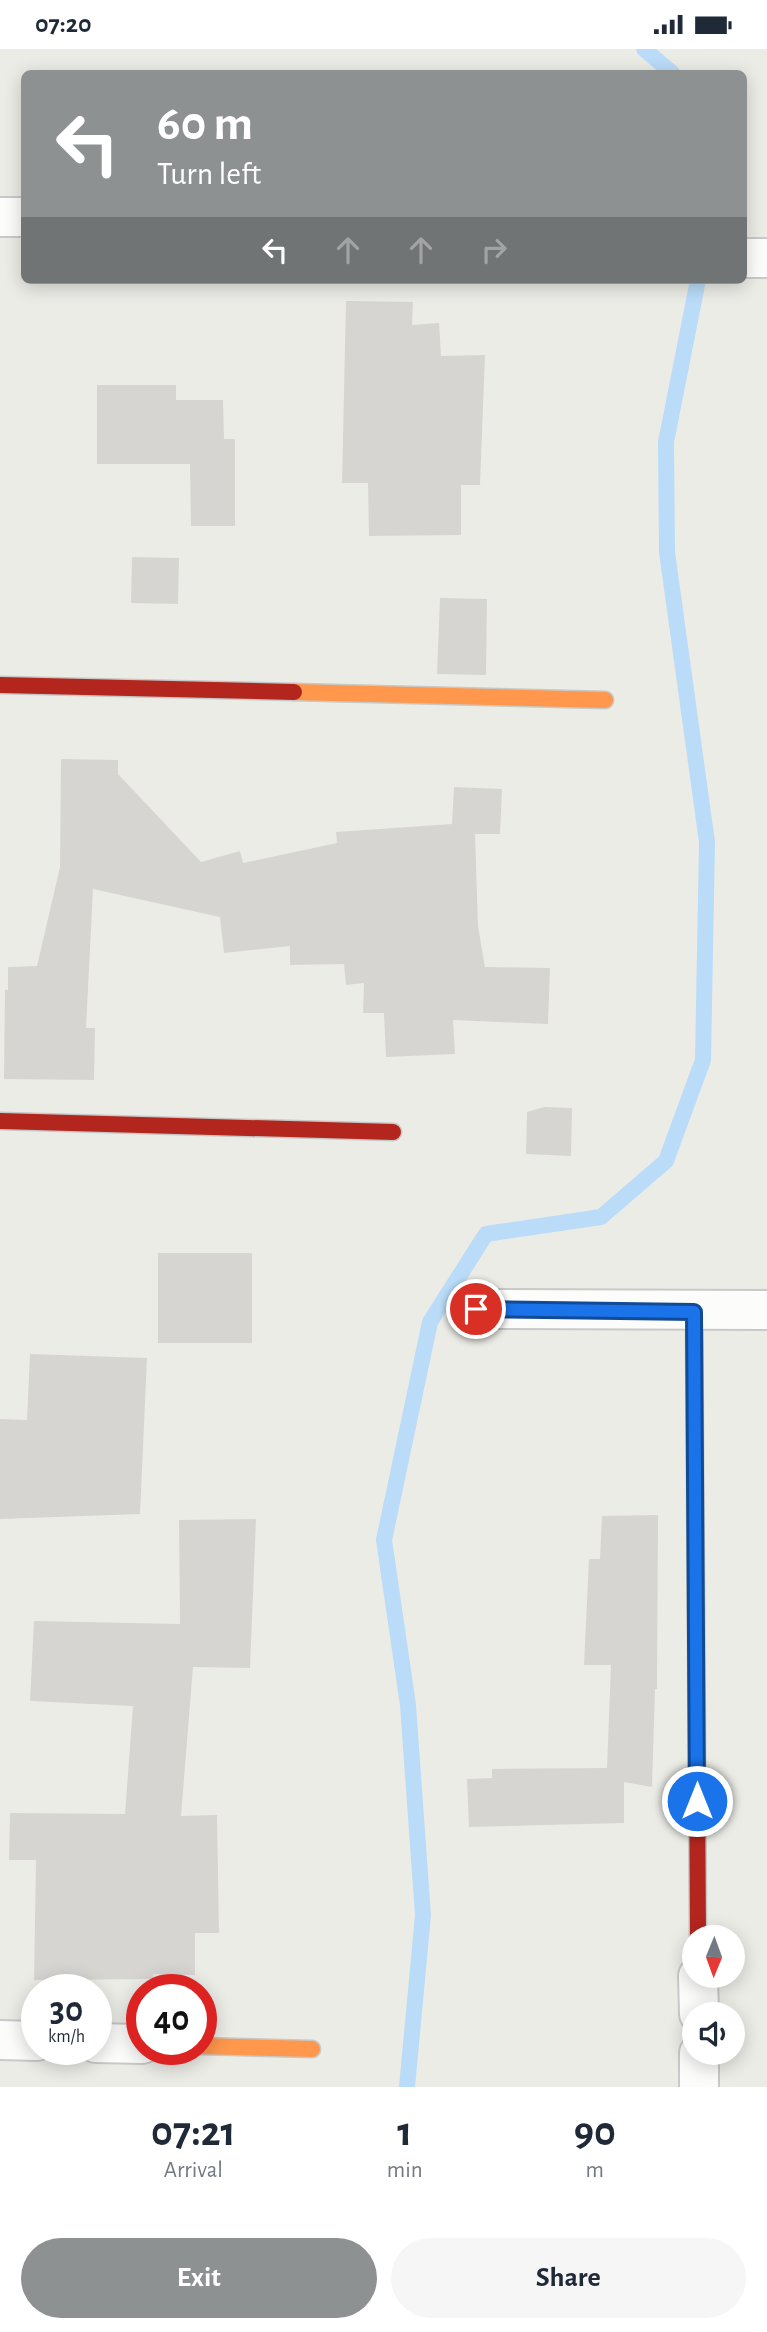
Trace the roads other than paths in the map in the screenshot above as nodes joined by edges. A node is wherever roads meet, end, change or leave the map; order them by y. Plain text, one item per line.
1 (0, 217) edge
2 (21, 217) edge
3 (747, 258) edge
4 (767, 258) edge
5 (0, 685) edge
6 (605, 700) dead end
7 (0, 1121) edge
8 (393, 1132) dead end
9 (476, 1309) dead end
10 (767, 1310) edge
11 (694, 1312) junction
12 (698, 1925) edge
13 (0, 2040) edge
14 (21, 2041) edge
15 (217, 2046) edge
16 (312, 2049) dead end
17 (699, 2065) edge
18 (699, 2087) edge

1 - 2 street
3 - 4 street
5 - 6 street
7 - 8 street
9 - 11 street
10 - 11 street
11 - 12 street
13 - 14 street
15 - 16 street
17 - 18 street

